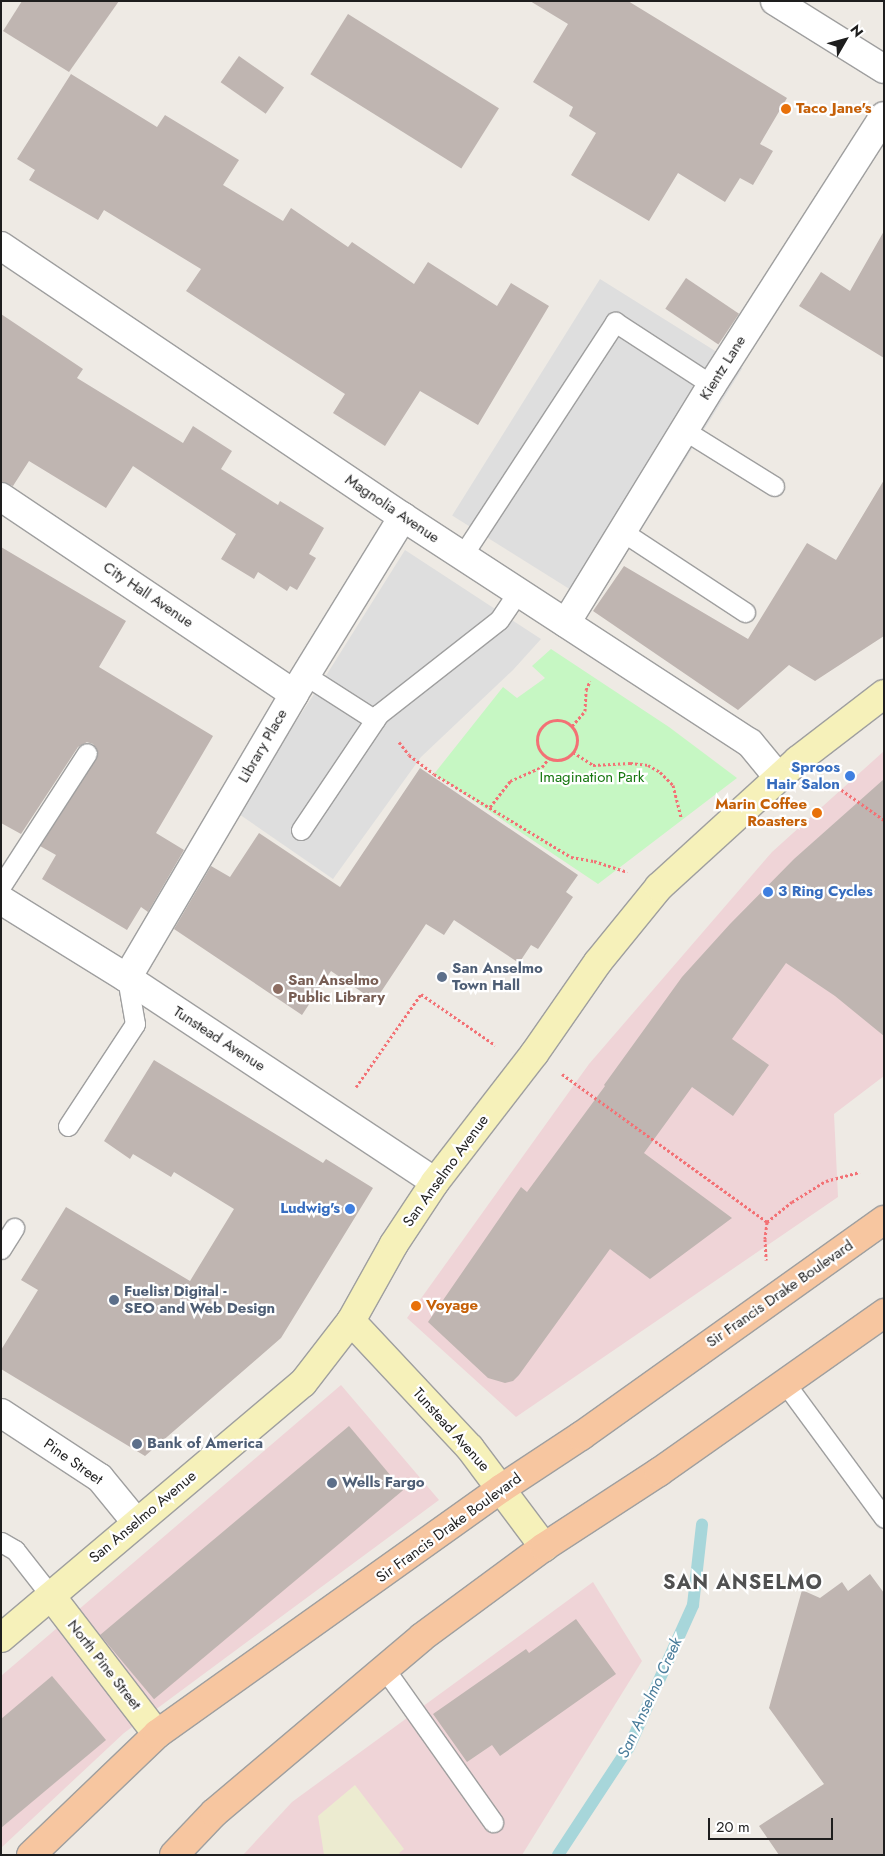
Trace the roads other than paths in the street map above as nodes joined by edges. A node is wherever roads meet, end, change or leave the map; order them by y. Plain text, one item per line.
1 (776, 1) edge
2 (884, 69) edge
3 (884, 116) edge
4 (1, 246) edge
5 (712, 385) junction
6 (684, 430) junction
7 (774, 486) dead end
8 (1, 497) edge
9 (403, 517) junction
10 (623, 532) junction
11 (462, 556) junction
12 (518, 592) junction
13 (745, 612) dead end
14 (566, 623) junction
15 (299, 684) junction
16 (884, 694) edge
17 (377, 717) junction
18 (87, 753) dead end
19 (788, 768) junction
20 (301, 830) dead end
21 (1, 886) edge
22 (1, 900) edge
23 (127, 978) junction
24 (68, 1126) dead end
25 (435, 1182) junction
26 (884, 1220) edge
27 (14, 1228) dead end
28 (1, 1249) edge
29 (884, 1313) edge
30 (351, 1321) junction
31 (785, 1383) junction
32 (1, 1413) edge
33 (502, 1488) junction
34 (884, 1518) edge
35 (136, 1522) junction
36 (1, 1542) edge
37 (544, 1547) junction
38 (51, 1596) junction
39 (1, 1638) edge
40 (384, 1668) junction
41 (157, 1734) junction
42 (493, 1822) dead end
43 (30, 1855) edge
44 (174, 1855) edge

1 - 2 street
3 - 5 street, Kientz Lane
4 - 9 street, Magnolia Avenue
5 - 6 street, Kientz Lane
5 - 11 lane
6 - 7 lane
6 - 10 street, Kientz Lane
8 - 15 street, City Hall Avenue
9 - 11 street, Magnolia Avenue
9 - 15 street, Library Place
10 - 13 lane
10 - 14 street, Kientz Lane
11 - 12 street, Magnolia Avenue
12 - 14 street, Magnolia Avenue
12 - 17 lane
14 - 19 street, Magnolia Avenue
15 - 17 lane
15 - 23 street, Library Place
16 - 19 street, San Anselmo Avenue
17 - 20 lane
18 - 21 lane
19 - 25 street, San Anselmo Avenue
22 - 23 street, Tunstead Avenue
23 - 24 lane
23 - 25 street, Tunstead Avenue
25 - 30 street, San Anselmo Avenue
26 - 33 main road, Sir Francis Drake Boulevard
27 - 28 lane
29 - 31 main road
30 - 33 street, Tunstead Avenue
30 - 35 street, San Anselmo Avenue
31 - 34 lane
31 - 37 main road
32 - 35 street, Pine Street
33 - 37 street, Tunstead Avenue
33 - 41 main road, Sir Francis Drake Boulevard
35 - 38 street, San Anselmo Avenue
36 - 38 lane
37 - 40 main road
38 - 39 street, San Anselmo Avenue
38 - 41 street, North Pine Street
40 - 42 lane
40 - 44 main road
41 - 43 main road, Sir Francis Drake Boulevard

